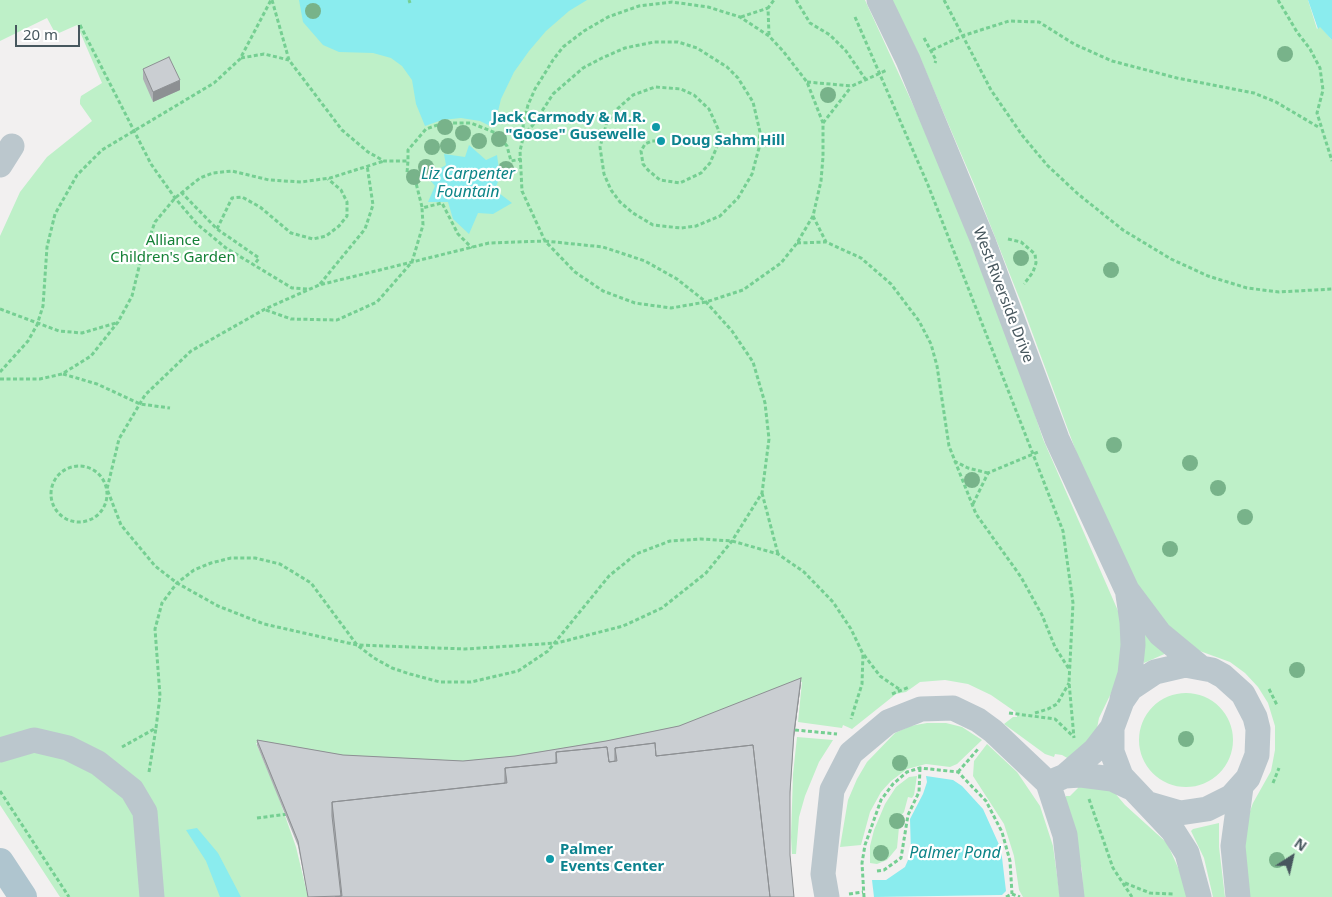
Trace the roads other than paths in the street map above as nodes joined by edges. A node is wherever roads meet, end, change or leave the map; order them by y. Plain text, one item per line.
1 (879, 0) edge
2 (1127, 590) junction
3 (1200, 667) junction
4 (1122, 701) junction
5 (1112, 728) junction
6 (0, 750) edge
7 (1068, 774) junction
8 (1129, 787) junction
9 (1241, 788) junction
10 (1149, 804) junction
11 (0, 862) edge
12 (1199, 894) edge
13 (22, 897) edge
14 (152, 897) edge
15 (827, 897) edge
16 (1072, 897) edge
17 (1238, 897) edge

1 - 2 street, West Riverside Drive
2 - 3 street, West Riverside Drive
2 - 4 street, West Riverside Drive
3 - 4 street
3 - 9 street
4 - 5 street
5 - 7 street
5 - 8 street
6 - 14 street
7 - 8 street
7 - 15 street
7 - 16 street
8 - 10 street
9 - 10 street
9 - 17 street
10 - 12 street
11 - 13 main road

